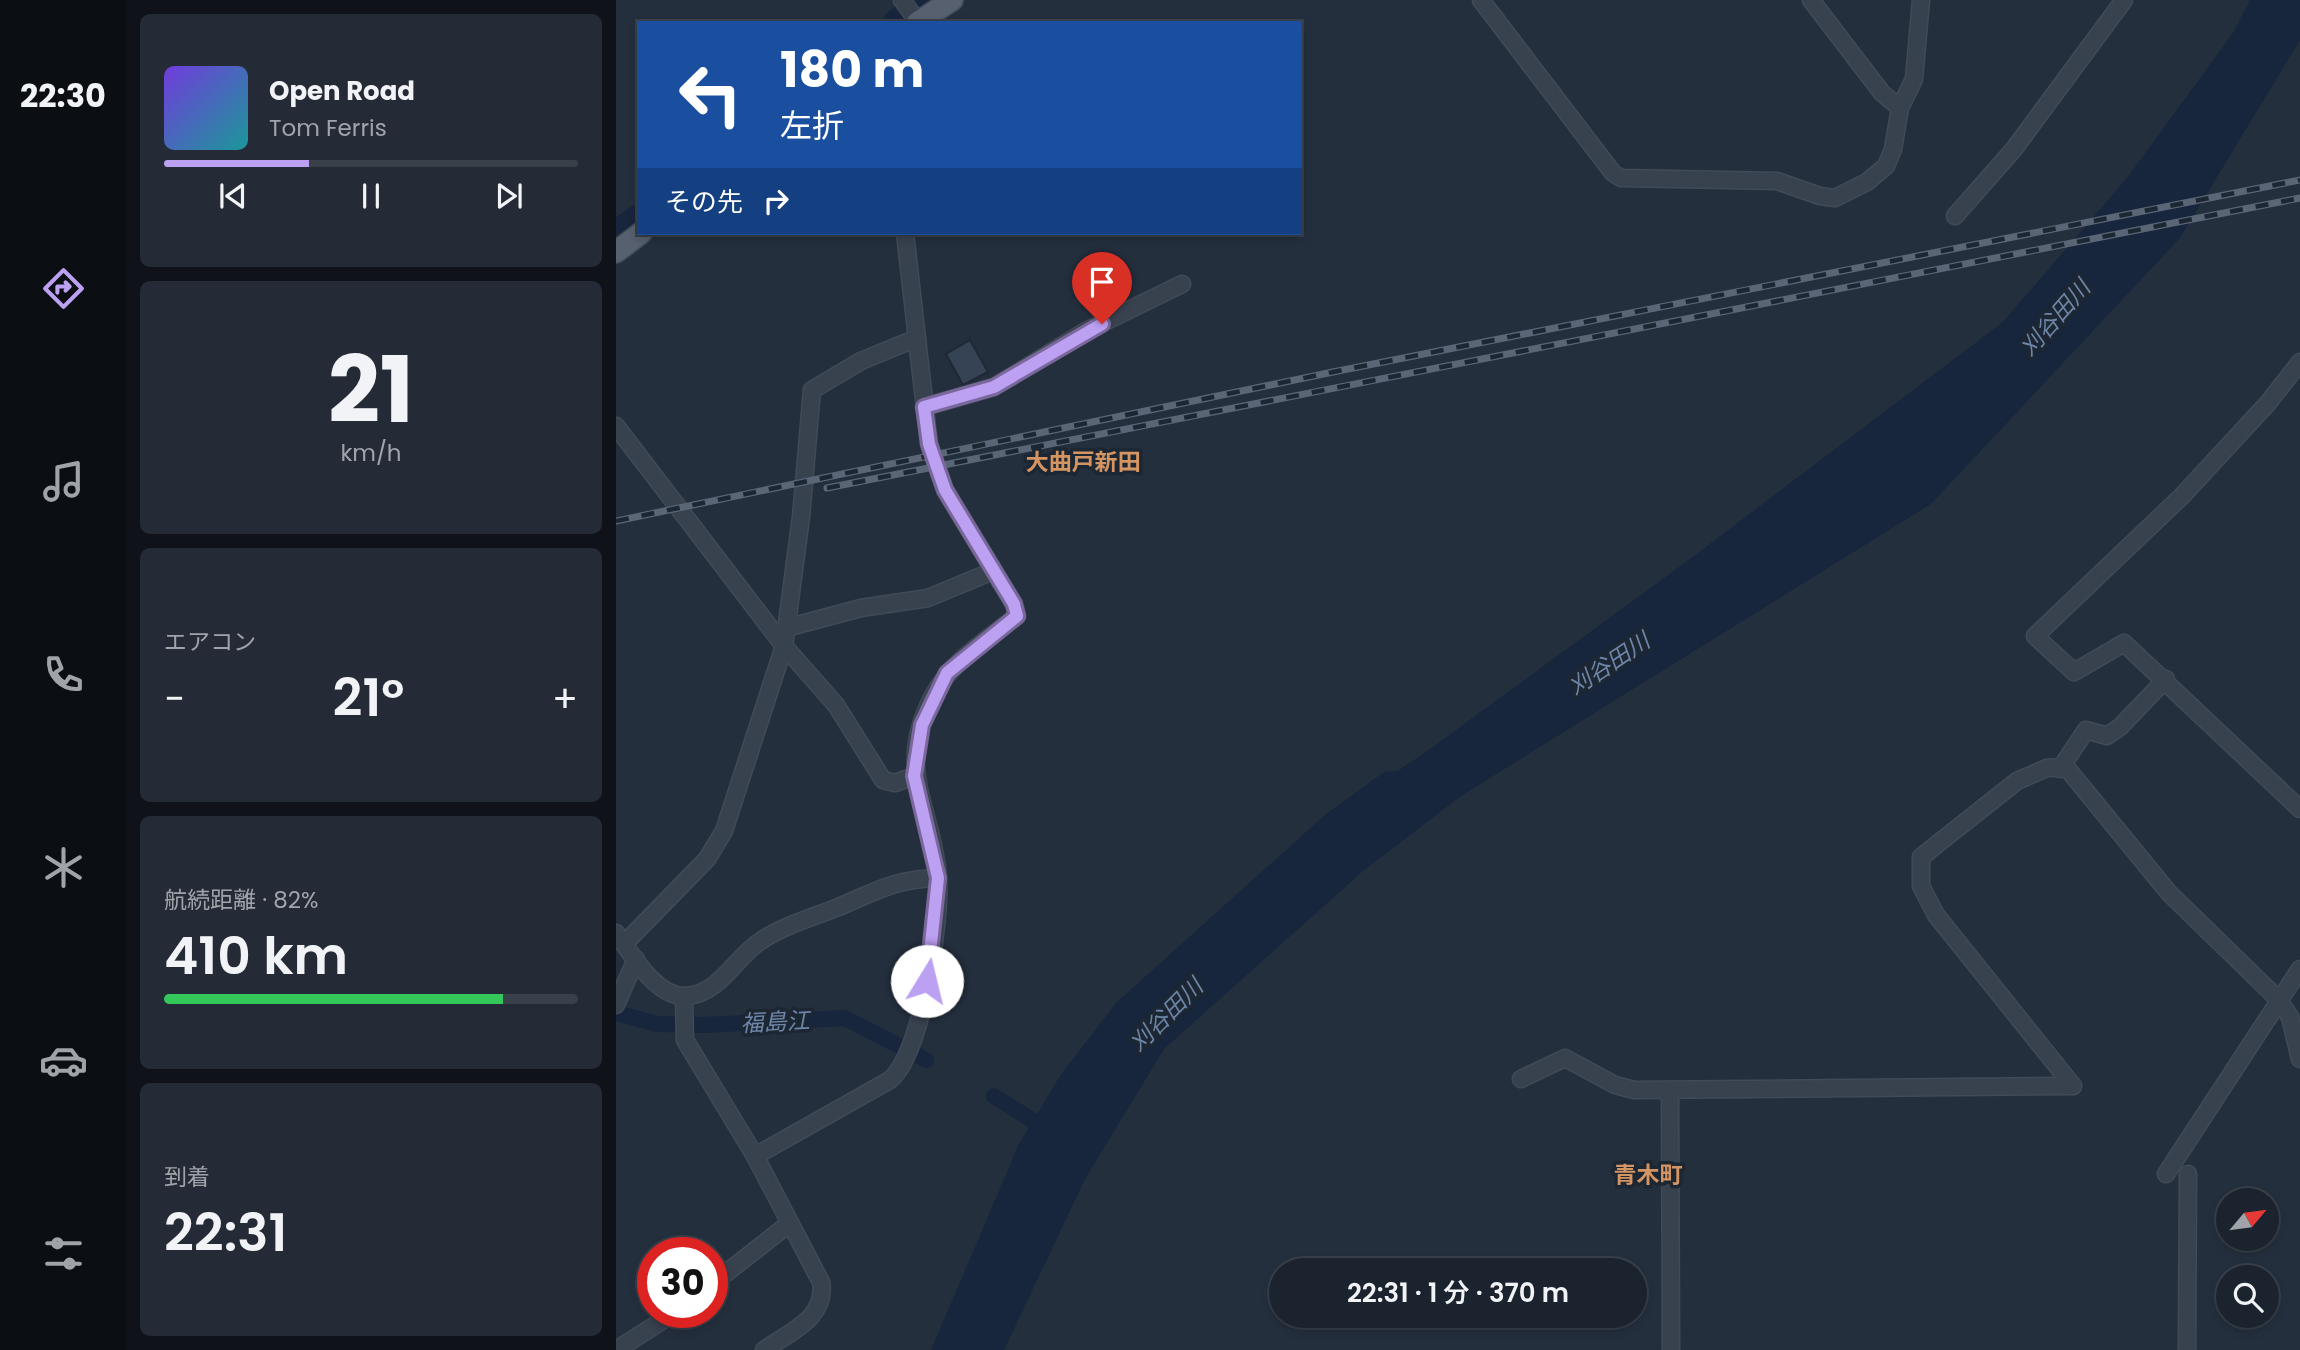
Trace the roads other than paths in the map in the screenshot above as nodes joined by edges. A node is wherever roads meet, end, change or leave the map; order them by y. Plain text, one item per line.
1 (902, 0) edge
2 (952, 0) edge
3 (1481, 0) edge
4 (1811, 0) edge
5 (1921, 0) edge
6 (2124, 0) edge
7 (916, 21) edge
8 (919, 21) edge
9 (1900, 108) junction
10 (1955, 216) dead end
11 (638, 235) edge
12 (905, 235) edge
13 (616, 251) edge
14 (1182, 284) dead end
15 (917, 338) junction
16 (2300, 362) edge
17 (924, 407) junction
18 (616, 426) edge
19 (993, 571) junction
20 (786, 628) junction
21 (784, 646) junction
22 (2166, 679) junction
23 (2060, 769) junction
24 (914, 776) junction
25 (2300, 808) edge
26 (938, 878) junction
27 (620, 939) edge
28 (636, 959) junction
29 (2300, 969) edge
30 (2280, 1002) junction
31 (617, 1003) edge
32 (684, 1004) junction
33 (2300, 1059) edge
34 (1521, 1079) dead end
35 (1670, 1090) junction
36 (755, 1156) junction
37 (2166, 1174) dead end
38 (2188, 1174) dead end
39 (790, 1223) junction
40 (728, 1271) edge
41 (651, 1328) edge
42 (616, 1350) edge
43 (764, 1350) edge
44 (1671, 1350) edge
45 (2187, 1350) edge

1 - 7 street
2 - 8 main road
3 - 9 street
4 - 9 street
5 - 9 street
6 - 10 street
11 - 13 main road
12 - 15 street
14 - 17 street
15 - 17 street
15 - 20 street
16 - 22 street
17 - 19 street
18 - 21 street
19 - 20 street
19 - 24 street
20 - 21 street
21 - 24 street
21 - 27 street
22 - 23 street
22 - 25 street
23 - 30 street
23 - 35 street
24 - 26 street
26 - 32 street
26 - 36 street
27 - 28 street
28 - 31 street
28 - 32 street
29 - 30 street
30 - 33 street
30 - 37 street
32 - 36 street
34 - 35 street
35 - 44 street
36 - 39 street
38 - 45 street
39 - 40 street
39 - 43 street
41 - 42 street

